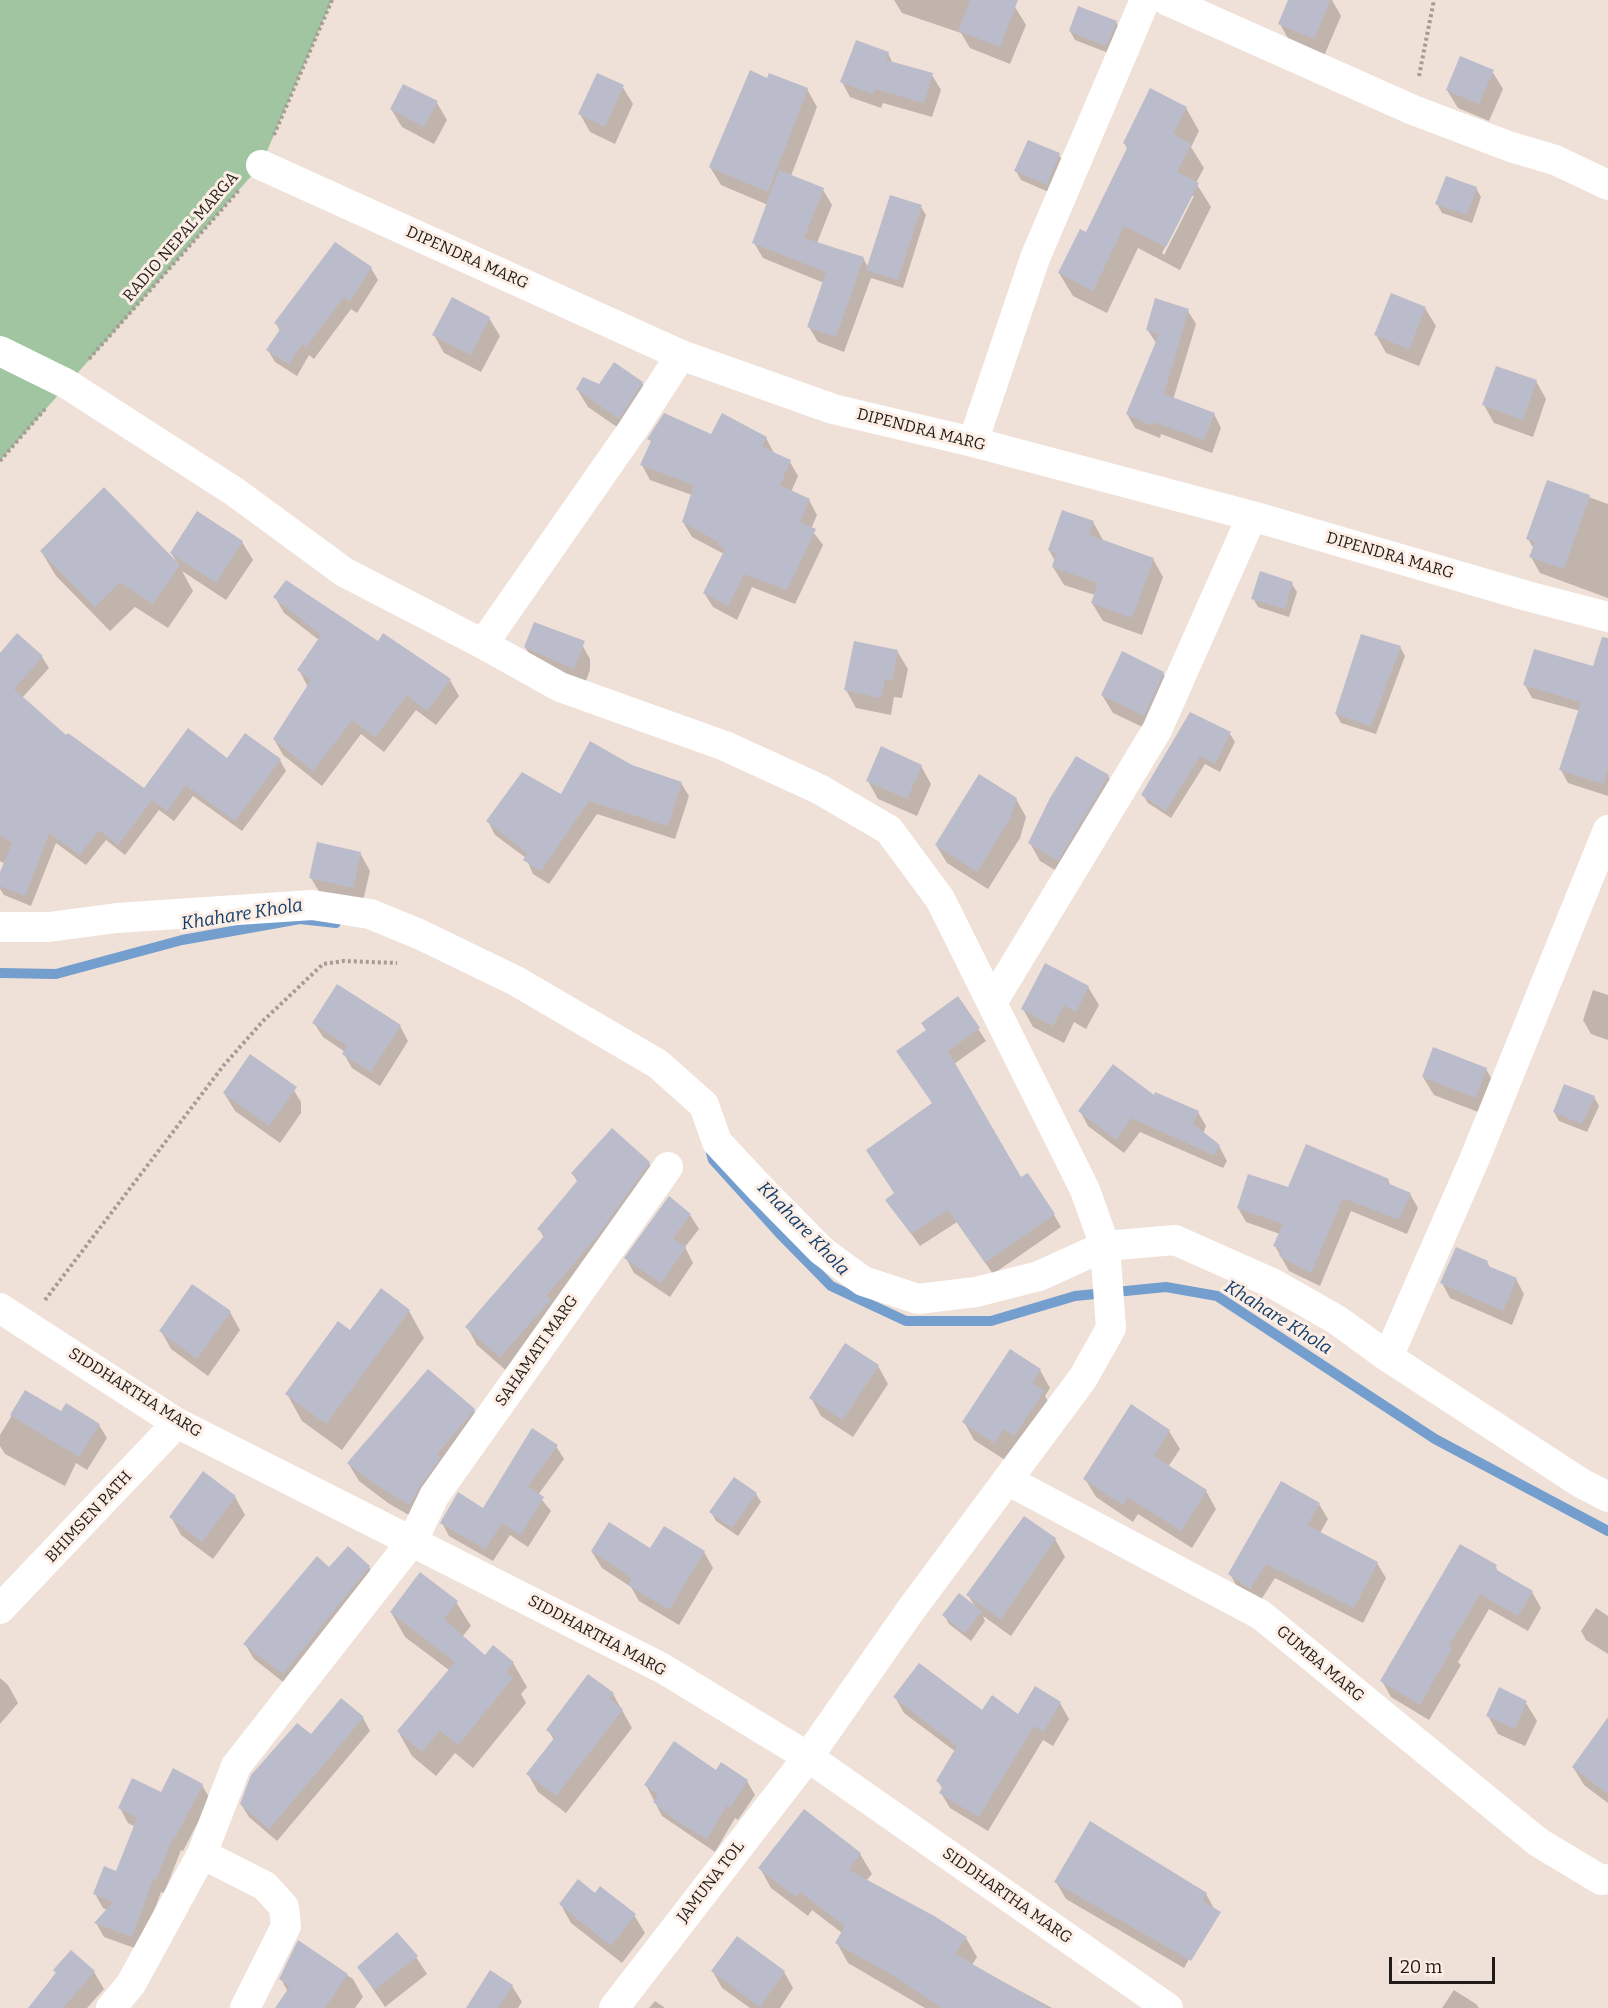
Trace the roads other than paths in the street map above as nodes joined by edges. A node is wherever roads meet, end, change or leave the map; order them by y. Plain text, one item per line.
1 (1145, 0) edge
2 (1166, 0) edge
3 (261, 165) road end
4 (1608, 185) edge
5 (0, 351) edge
6 (681, 355) junction
7 (973, 442) junction
8 (1252, 516) junction
9 (1608, 617) edge
10 (483, 644) junction
11 (1608, 830) edge
12 (0, 927) edge
13 (993, 1001) junction
14 (668, 1167) dead end
15 (1107, 1256) junction
16 (0, 1308) edge
17 (1388, 1357) junction
18 (177, 1423) junction
19 (1009, 1481) junction
20 (1608, 1497) edge
21 (413, 1540) junction
22 (0, 1609) edge
23 (808, 1757) junction
24 (202, 1854) junction
25 (1608, 1879) edge
26 (111, 2008) edge
27 (245, 2008) edge
28 (614, 2008) edge
29 (1168, 2008) edge

1 - 7 street
2 - 4 street
3 - 6 street, DIPENDRA MARG
5 - 10 street
6 - 7 street, DIPENDRA MARG
6 - 10 street
7 - 8 street, DIPENDRA MARG
8 - 9 street, DIPENDRA MARG
8 - 13 street
10 - 13 street
11 - 17 street
12 - 15 street
13 - 15 street
14 - 21 street, SAHAMATI MARG
15 - 17 street
15 - 19 street, JAMUNA TOL
16 - 18 street, SIDDHARTHA MARG
17 - 20 street
18 - 21 street, SIDDHARTHA MARG
18 - 22 street, BHIMSEN PATH
19 - 23 street, JAMUNA TOL
19 - 25 street, GUMBA MARG
21 - 23 street, SIDDHARTHA MARG
21 - 24 street, SAHAMATI MARG
23 - 28 street, JAMUNA TOL
23 - 29 street, SIDDHARTHA MARG
24 - 26 street, SAHAMATI MARG
24 - 27 street

